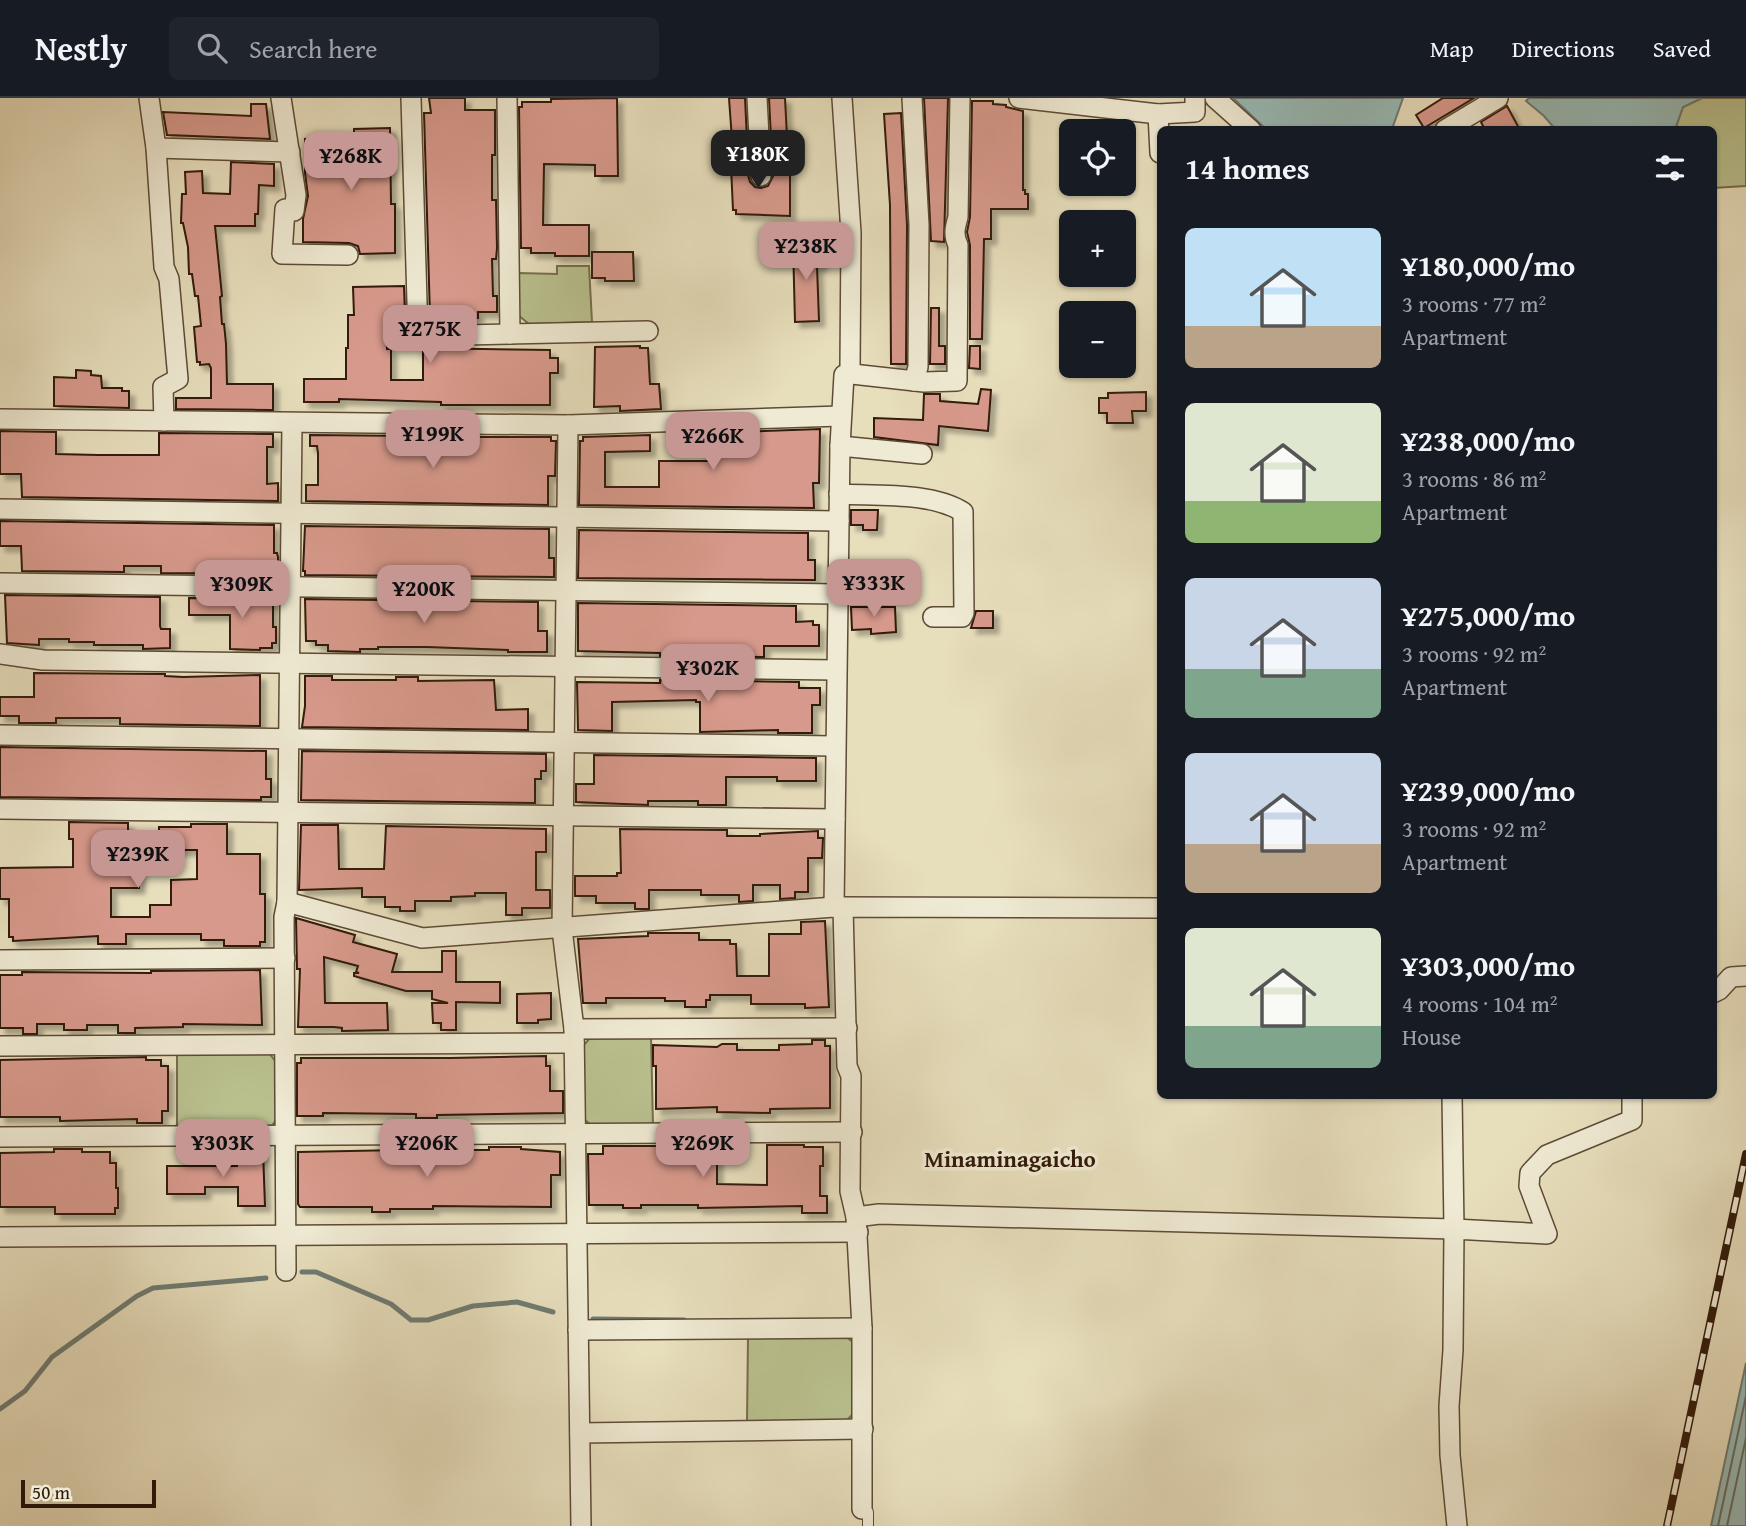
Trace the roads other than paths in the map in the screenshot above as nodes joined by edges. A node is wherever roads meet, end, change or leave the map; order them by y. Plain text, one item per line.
1 (149, 98) edge
2 (281, 98) edge
3 (411, 98) edge
4 (507, 98) edge
5 (757, 98) edge
6 (842, 98) edge
7 (912, 98) edge
8 (960, 98) edge
9 (1019, 98) edge
10 (1195, 98) edge
11 (1214, 98) edge
12 (1498, 98) edge
13 (1158, 114) junction
14 (1159, 126) edge
15 (1246, 126) edge
16 (1452, 126) edge
17 (156, 148) junction
18 (289, 152) junction
19 (761, 176) dead end
20 (348, 255) dead end
21 (648, 331) dead end
22 (510, 334) junction
23 (852, 374) junction
24 (914, 381) junction
25 (841, 416) junction
26 (0, 419) edge
27 (164, 421) junction
28 (292, 423) junction
29 (568, 425) junction
30 (840, 446) junction
31 (922, 454) dead end
32 (839, 494) junction
33 (0, 509) edge
34 (292, 514) junction
35 (566, 517) junction
36 (839, 521) junction
37 (0, 583) edge
38 (290, 587) junction
39 (566, 592) junction
40 (837, 594) junction
41 (933, 617) dead end
42 (0, 654) edge
43 (289, 663) junction
44 (564, 667) junction
45 (836, 670) junction
46 (0, 735) edge
47 (289, 739) junction
48 (563, 743) junction
49 (835, 746) junction
50 (0, 809) edge
51 (288, 812) junction
52 (562, 816) junction
53 (835, 819) junction
54 (287, 902) junction
55 (839, 907) junction
56 (1157, 908) edge
57 (562, 929) junction
58 (285, 958) junction
59 (0, 960) edge
60 (1746, 976) edge
61 (1717, 991) edge
62 (847, 1028) junction
63 (574, 1036) junction
64 (285, 1045) junction
65 (0, 1046) edge
66 (1452, 1099) edge
67 (1632, 1099) edge
68 (852, 1132) junction
69 (575, 1135) junction
70 (286, 1136) junction
71 (0, 1137) edge
72 (857, 1225) junction
73 (1454, 1228) junction
74 (575, 1233) junction
75 (285, 1235) junction
76 (0, 1237) edge
77 (286, 1271) dead end
78 (862, 1328) junction
79 (579, 1330) junction
80 (863, 1429) junction
81 (580, 1433) junction
82 (865, 1518) edge
83 (581, 1526) edge
84 (1457, 1526) edge

1 - 17 street
2 - 18 street
3 - 22 street
4 - 22 street
5 - 19 street
6 - 23 street
7 - 24 street
8 - 24 street
9 - 13 street
10 - 13 street
11 - 15 street
12 - 16 street
13 - 14 street
17 - 18 street
17 - 27 street
18 - 20 street
21 - 22 street
23 - 24 street
23 - 25 street
25 - 29 street
25 - 30 street
26 - 27 street
27 - 28 street
28 - 29 street
28 - 34 street
29 - 35 street
30 - 31 street
30 - 32 street
32 - 36 street
32 - 41 street
33 - 34 street
34 - 35 street
34 - 38 street
35 - 36 street
35 - 39 street
36 - 40 street
37 - 38 street
38 - 39 street
38 - 43 street
39 - 40 street
39 - 44 street
40 - 45 street
42 - 43 street
43 - 44 street
43 - 47 street
44 - 45 street
44 - 48 street
45 - 49 street
46 - 47 street
47 - 48 street
47 - 51 street
48 - 49 street
48 - 52 street
49 - 53 street
50 - 51 street
51 - 52 street
51 - 54 street
52 - 53 street
52 - 57 street
53 - 55 street
54 - 57 street
54 - 58 street
55 - 56 street
55 - 57 street
55 - 62 street
57 - 63 street
58 - 59 street
58 - 64 street
60 - 61 street
62 - 63 street
62 - 68 street
63 - 64 street
63 - 69 street
64 - 65 street
64 - 70 street
66 - 73 street
67 - 73 street
68 - 69 street
68 - 72 street
69 - 70 street
69 - 74 street
70 - 71 street
70 - 75 street
72 - 73 street
72 - 74 street
72 - 78 street
73 - 84 street
74 - 75 street
74 - 79 street
75 - 76 street
75 - 77 street
78 - 79 street
78 - 80 street
79 - 81 street
80 - 81 street
80 - 82 street
81 - 83 street

